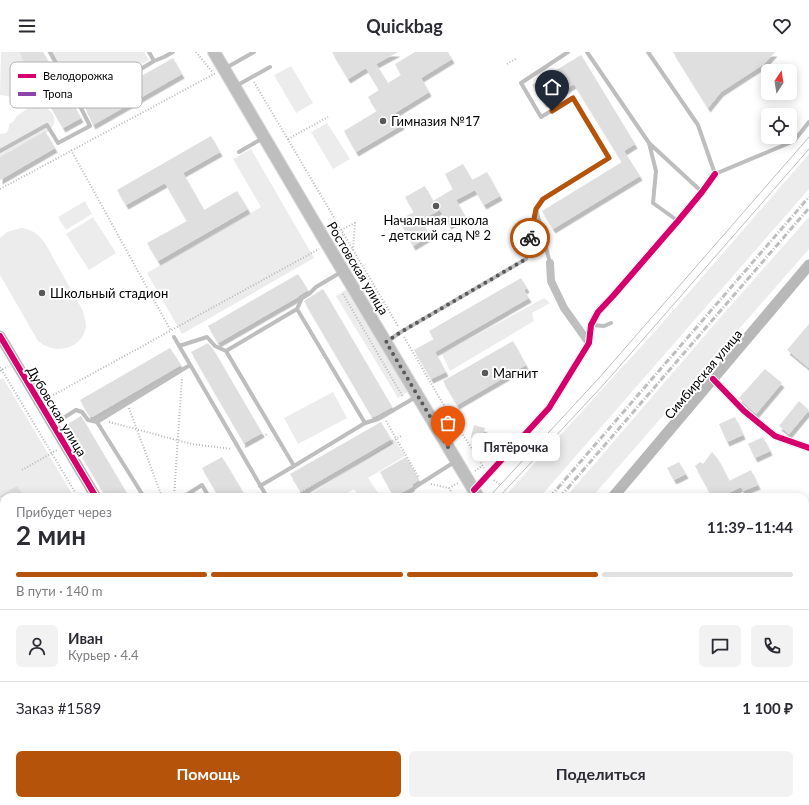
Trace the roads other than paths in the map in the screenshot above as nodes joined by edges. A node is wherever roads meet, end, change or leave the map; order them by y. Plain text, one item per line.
1 (50, 52) edge
2 (149, 52) edge
3 (173, 52) edge
4 (214, 52) edge
5 (254, 52) edge
6 (568, 52) edge
7 (587, 52) edge
8 (648, 52) edge
9 (154, 61) junction
10 (56, 62) edge
11 (270, 67) dead end
12 (142, 68) edge
13 (219, 72) junction
14 (234, 87) junction
15 (81, 108) edge
16 (809, 122) edge
17 (264, 137) junction
18 (649, 143) junction
19 (0, 151) edge
20 (239, 152) dead end
21 (715, 174) junction
22 (702, 192) junction
23 (536, 209) junction
24 (678, 221) junction
25 (550, 264) joint
26 (809, 266) edge
27 (338, 274) junction
28 (297, 309) junction
29 (611, 323) dead end
30 (591, 325) junction
31 (0, 336) edge
32 (174, 337) road end
33 (386, 342) junction
34 (589, 343) junction
35 (179, 346) junction
36 (226, 351) junction
37 (190, 365) junction
38 (713, 379) junction
39 (418, 396) junction
40 (99, 421) junction
41 (365, 423) junction
42 (53, 424) junction
43 (809, 448) edge
44 (456, 460) junction
45 (294, 466) junction
46 (260, 486) junction
47 (415, 487) dead end
48 (94, 493) edge
49 (142, 493) edge
50 (189, 493) edge
51 (207, 493) edge
52 (264, 493) edge
53 (475, 493) edge
54 (477, 493) edge
55 (616, 493) edge

1 - 10 lane
2 - 9 lane
3 - 9 lane
4 - 13 main road, Ростовская улица
5 - 13 lane
6 - 23 lane
7 - 18 lane
8 - 21 lane
9 - 12 lane
11 - 14 lane
13 - 14 main road, Ростовская улица
14 - 17 main road, Ростовская улица
15 - 19 lane
16 - 21 lane
17 - 20 lane
17 - 27 main road, Ростовская улица
18 - 22 lane
18 - 24 lane
21 - 22 street
22 - 24 street
23 - 25 lane
23 - 33 lane
24 - 30 street
25 - 34 street
26 - 38 main road, Симбирская улица
27 - 28 lane
27 - 33 main road, Ростовская улица
28 - 36 lane
28 - 41 lane
29 - 30 lane
30 - 34 street
31 - 42 main road, Дубовская улица
32 - 35 lane
33 - 39 main road, Ростовская улица
34 - 54 street
35 - 36 lane
35 - 37 lane
36 - 45 lane
37 - 40 lane
37 - 46 lane
38 - 43 street
38 - 55 main road, Симбирская улица
39 - 41 lane
39 - 44 main road, Ростовская улица
40 - 42 lane
40 - 49 lane
41 - 45 lane
42 - 48 main road, Дубовская улица
44 - 47 lane
44 - 53 main road, Ростовская улица
45 - 46 lane
46 - 52 lane
50 - 51 lane

